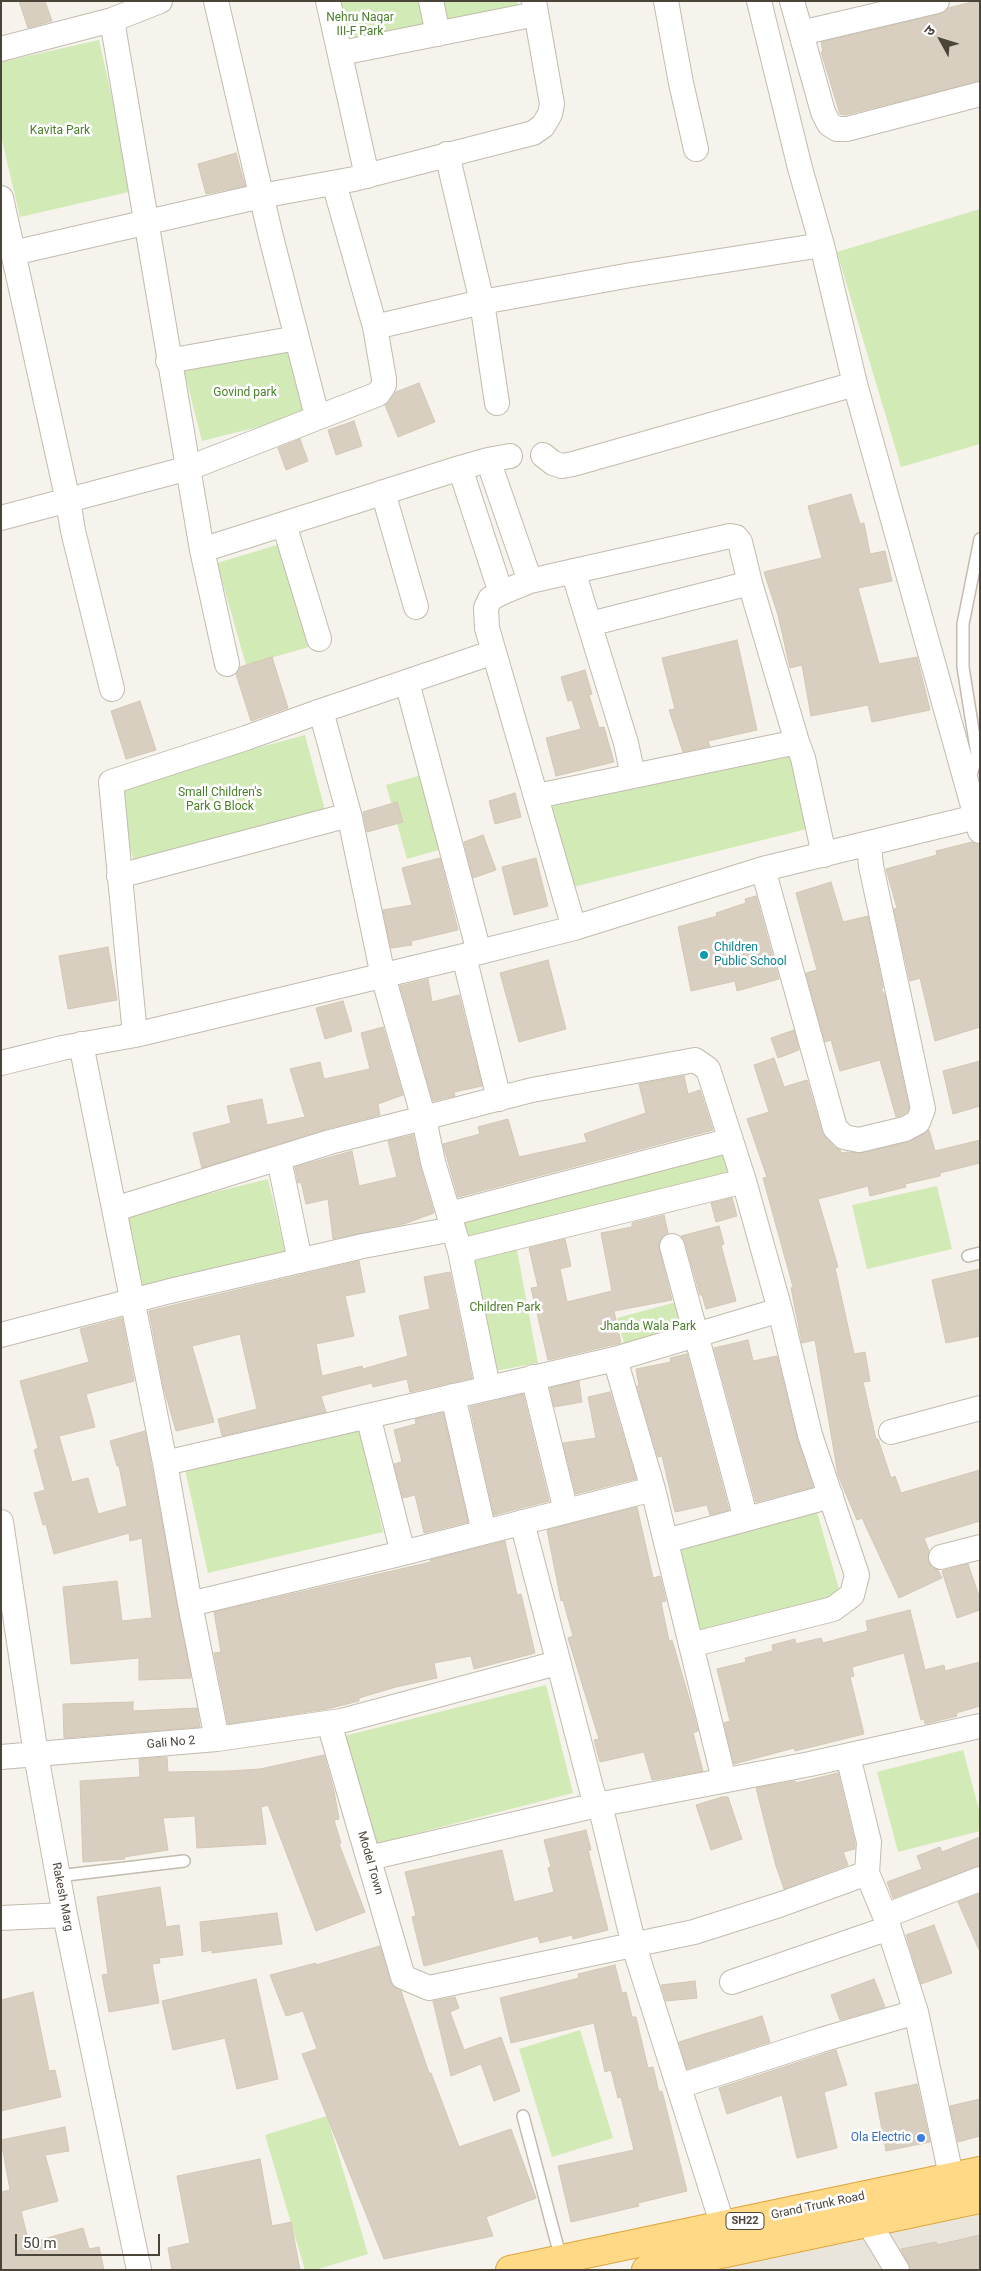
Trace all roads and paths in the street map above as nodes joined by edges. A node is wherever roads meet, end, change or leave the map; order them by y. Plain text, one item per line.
1 (160, 1) edge
2 (216, 1) edge
3 (328, 1) edge
4 (431, 1) edge
5 (666, 1) edge
6 (758, 1) edge
7 (792, 1) edge
8 (937, 1) edge
9 (900, 6) edge
10 (535, 8) edge
11 (112, 20) junction
12 (802, 33) junction
13 (438, 34) junction
14 (1, 49) edge
15 (341, 53) junction
16 (980, 94) edge
17 (696, 149) dead end
18 (448, 154) junction
19 (367, 176) junction
20 (334, 183) junction
21 (261, 196) junction
22 (1, 198) edge
23 (145, 223) junction
24 (822, 245) junction
25 (13, 253) junction
26 (482, 302) junction
27 (375, 327) junction
28 (297, 338) junction
29 (168, 361) junction
30 (855, 384) junction
31 (497, 403) dead end
32 (317, 416) junction
33 (543, 455) dead end
34 (189, 468) junction
35 (460, 468) junction
36 (383, 492) junction
37 (68, 501) junction
38 (1, 518) edge
39 (284, 524) junction
40 (980, 539) edge
41 (202, 550) junction
42 (573, 571) junction
43 (530, 581) junction
44 (750, 583) junction
45 (501, 593) junction
46 (416, 607) dead end
47 (590, 624) junction
48 (319, 639) dead end
49 (494, 652) junction
50 (227, 664) dead end
51 (407, 682) junction
52 (112, 689) dead end
53 (321, 711) junction
54 (797, 742) junction
55 (633, 776) junction
56 (968, 787) junction
57 (537, 796) junction
58 (349, 815) junction
59 (978, 824) edge
60 (869, 844) junction
61 (824, 855) junction
62 (763, 869) junction
63 (119, 876) junction
64 (574, 928) junction
65 (471, 954) junction
66 (383, 976) junction
67 (135, 1035) junction
68 (81, 1044) junction
69 (1, 1063) edge
70 (499, 1099) junction
71 (424, 1119) junction
72 (731, 1140) junction
73 (278, 1159) junction
74 (744, 1180) junction
75 (115, 1209) junction
76 (451, 1221) junction
77 (672, 1246) dead end
78 (460, 1251) junction
79 (980, 1253) edge
80 (968, 1256) dead end
81 (300, 1260) junction
82 (132, 1301) junction
83 (780, 1310) junction
84 (1, 1335) edge
85 (696, 1335) junction
86 (615, 1359) junction
87 (533, 1377) junction
88 (488, 1387) junction
89 (453, 1396) junction
90 (980, 1408) edge
91 (368, 1416) junction
92 (891, 1432) dead end
93 (165, 1463) junction
94 (653, 1489) junction
95 (831, 1496) junction
96 (566, 1511) junction
97 (746, 1519) junction
98 (522, 1522) junction
99 (2, 1532) edge
100 (484, 1532) junction
101 (666, 1541) junction
102 (980, 1547) edge
103 (403, 1553) junction
104 (941, 1557) dead end
105 (190, 1604) junction
106 (691, 1645) junction
107 (557, 1662) junction
108 (335, 1722) junction
109 (980, 1726) edge
110 (217, 1739) junction
111 (36, 1755) junction
112 (848, 1756) junction
113 (1, 1757) edge
114 (724, 1780) junction
115 (597, 1805) junction
116 (369, 1858) junction
117 (184, 1861) dead end
118 (868, 1873) junction
119 (58, 1876) junction
120 (980, 1879) edge
121 (65, 1915) junction
122 (1, 1918) edge
123 (887, 1922) junction
124 (634, 1946) junction
125 (732, 1982) dead end
126 (916, 2012) junction
127 (679, 2086) junction
128 (523, 2116) dead end
129 (980, 2171) edge
130 (952, 2177) junction
131 (968, 2201) edge
132 (868, 2222) junction
133 (723, 2226) junction
134 (656, 2240) junction
135 (561, 2259) junction
136 (656, 2269) edge
137 (139, 2270) edge
138 (510, 2270) edge
139 (897, 2270) edge

1 - 11 street
2 - 21 street
3 - 15 street
4 - 13 street
5 - 17 street
6 - 24 street
7 - 12 street
8 - 9 street
9 - 12 street
10 - 13 street
10 - 18 street
11 - 14 street
11 - 23 street
12 - 16 street
13 - 15 street
15 - 19 street
18 - 19 street
18 - 26 street
19 - 20 street
20 - 21 street
20 - 27 street
21 - 23 street
21 - 28 street
22 - 25 street
23 - 25 street
23 - 29 street
24 - 26 street
24 - 30 street
25 - 37 street
26 - 27 street
26 - 31 street
27 - 32 street
28 - 29 street
28 - 32 street
29 - 34 street
30 - 33 street
30 - 56 street
32 - 34 street
34 - 37 street
34 - 41 street
35 - 36 street
35 - 43 street
35 - 45 street
36 - 39 street
36 - 46 street
37 - 38 street
37 - 52 street
39 - 41 street
39 - 48 street
40 - 56 lane
41 - 50 street
42 - 43 street
42 - 44 street
42 - 47 street
43 - 45 street
44 - 47 street
44 - 54 street
45 - 49 street
47 - 55 street
49 - 51 street
49 - 57 street
51 - 53 street
51 - 65 street
53 - 58 street
53 - 63 street
54 - 55 street
54 - 61 street
55 - 57 street
56 - 59 street
57 - 64 street
58 - 63 street
58 - 66 street
59 - 60 street
60 - 61 street
60 - 62 street
61 - 62 street
62 - 64 street
63 - 67 street
64 - 65 street
65 - 66 street
65 - 70 street
66 - 67 street
66 - 71 street
67 - 68 street
68 - 69 street
68 - 75 street
70 - 71 street
70 - 72 street
71 - 73 street
71 - 76 street
72 - 74 street
72 - 76 street
73 - 75 street
73 - 81 street
74 - 78 street
74 - 83 street
75 - 82 street
76 - 78 street
76 - 81 street
77 - 85 street
78 - 88 street
79 - 80 lane
81 - 82 street
82 - 84 street
82 - 93 street
83 - 85 street
83 - 95 street
85 - 86 street
85 - 97 street
86 - 87 street
86 - 94 street
87 - 88 street
87 - 96 street
88 - 89 street
89 - 91 street
89 - 100 street
90 - 92 street
91 - 93 street
91 - 103 street
93 - 105 street
94 - 96 street
94 - 101 street
95 - 97 street
95 - 106 street
96 - 98 street
97 - 101 street
98 - 100 street
98 - 107 street
99 - 111 street, Rakesh Marg
100 - 103 street
101 - 106 street
102 - 104 street
103 - 105 street
105 - 110 street
106 - 114 street
107 - 108 street, Gali No 2
107 - 115 street
108 - 110 street, Gali No 2
108 - 116 street, Model Town
109 - 112 street
110 - 111 street, Gali No 2
111 - 113 street, Gali No 2
111 - 119 street, Rakesh Marg
112 - 114 street
112 - 118 street
114 - 115 street
115 - 116 street
115 - 124 street
116 - 124 street, Model Town
117 - 119 lane
118 - 123 street
118 - 124 street
119 - 121 street, Rakesh Marg
120 - 123 street
121 - 122 street
121 - 137 street, Rakesh Marg
123 - 125 street
123 - 126 street
124 - 127 street
126 - 127 street
126 - 130 street
127 - 133 street
128 - 135 lane
129 - 130 highway, Grand Trunk Road / SH22
130 - 131 street
130 - 133 highway, Grand Trunk Road / SH22
131 - 132 highway, SH22
132 - 136 highway, SH22
132 - 139 street
133 - 134 highway, Grand Trunk Road / SH22
134 - 135 highway, Grand Trunk Road / SH22
134 - 136 street
135 - 138 highway, Grand Trunk Road / SH22

